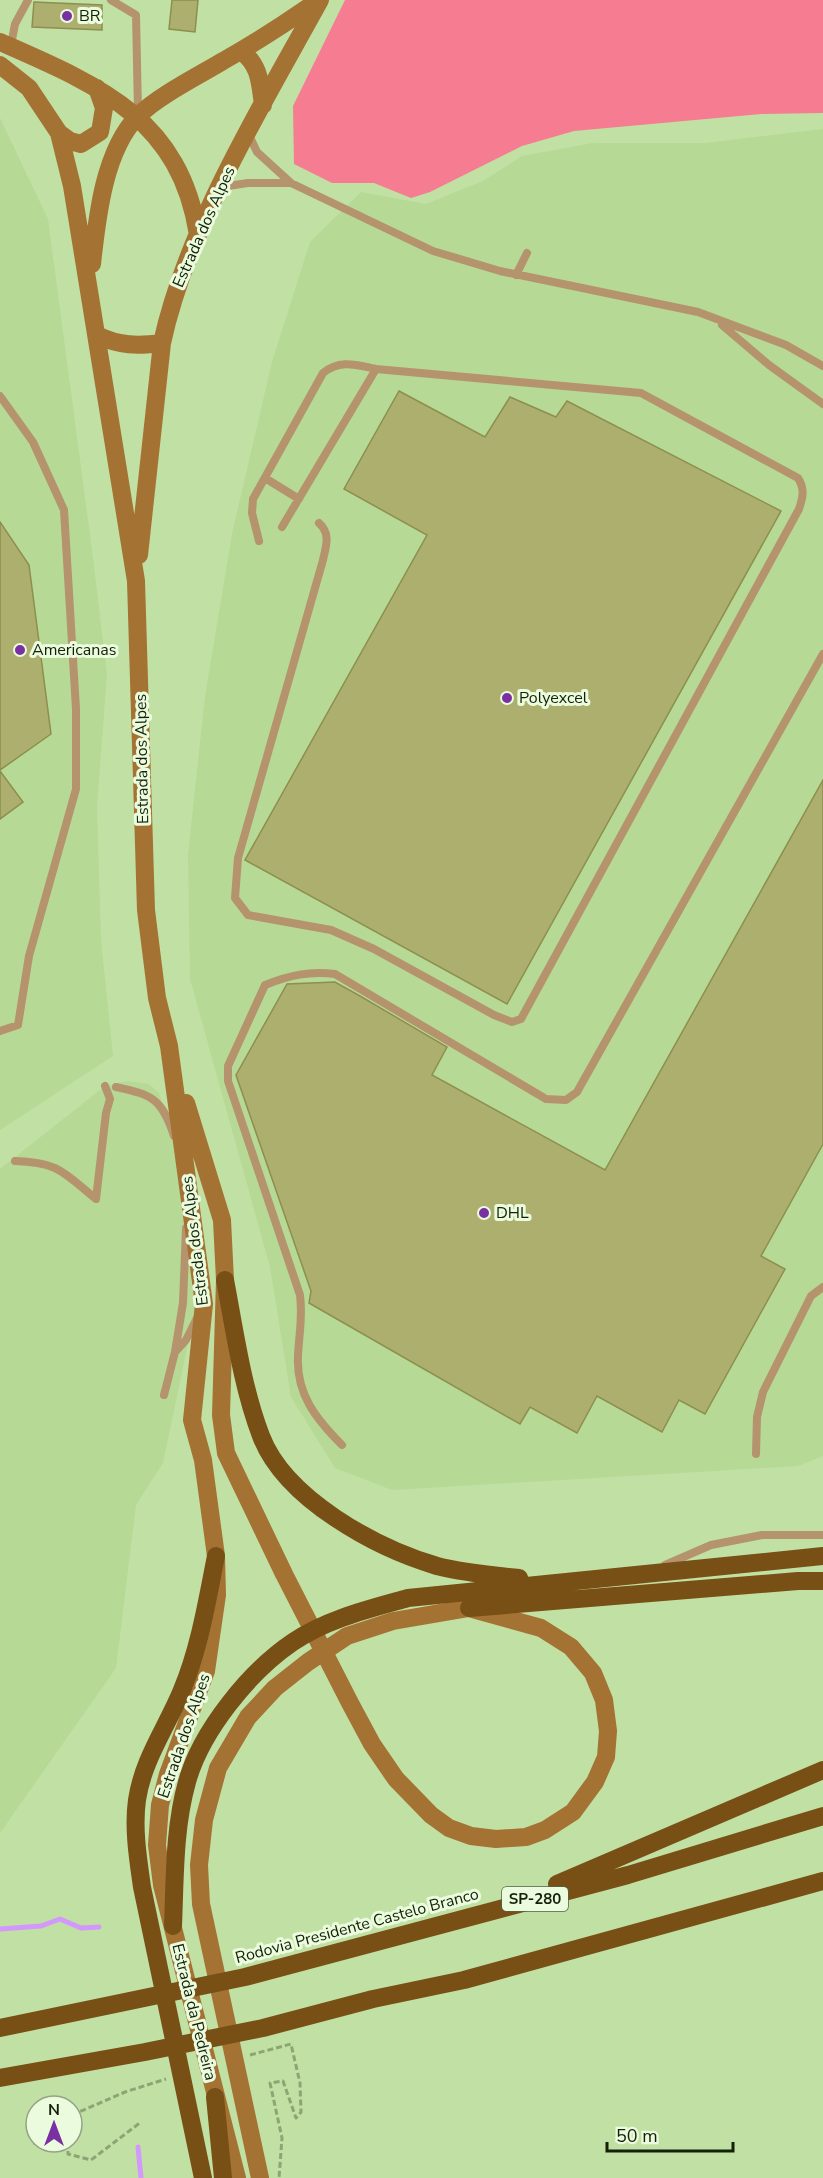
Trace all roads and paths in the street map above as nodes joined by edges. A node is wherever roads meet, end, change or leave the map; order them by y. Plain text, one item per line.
1 (28, 0) edge
2 (111, 0) edge
3 (320, 0) edge
4 (5, 44) edge
5 (241, 51) junction
6 (0, 65) edge
7 (97, 88) junction
8 (262, 105) junction
9 (138, 117) junction
10 (59, 133) junction
11 (248, 134) junction
12 (291, 183) junction
13 (221, 187) junction
14 (198, 235) junction
15 (527, 253) dead end
16 (516, 275) junction
17 (89, 286) junction
18 (719, 322) junction
19 (97, 335) junction
20 (162, 343) junction
21 (823, 366) edge
22 (376, 369) junction
23 (0, 396) edge
24 (823, 404) edge
25 (265, 478) junction
26 (299, 499) junction
27 (319, 523) dead end
28 (282, 527) dead end
29 (259, 541) dead end
30 (136, 581) junction
31 (823, 654) edge
32 (0, 1031) edge
33 (169, 1046) junction
34 (105, 1086) dead end
35 (116, 1087) dead end
36 (15, 1161) dead end
37 (225, 1280) junction
38 (823, 1287) edge
39 (204, 1305) junction
40 (175, 1352) junction
41 (164, 1395) dead end
42 (342, 1445) dead end
43 (756, 1454) dead end
44 (823, 1535) edge
45 (216, 1556) junction
46 (823, 1556) edge
47 (648, 1573) junction
48 (823, 1581) edge
49 (565, 1583) junction
50 (469, 1608) junction
51 (823, 1770) edge
52 (823, 1816) edge
53 (823, 1881) edge
54 (492, 1911) junction
55 (173, 1926) junction
56 (0, 2028) edge
57 (63, 2067) junction
58 (0, 2078) edge
59 (0, 2089) edge
60 (215, 2097) junction
61 (141, 2122) dead end
62 (68, 2154) edge
63 (203, 2178) edge
64 (223, 2178) edge
65 (237, 2178) edge
66 (260, 2178) edge

1 - 4 lane
2 - 9 lane
3 - 5 main road, Estrada dos Alpes
3 - 8 main road, Estrada dos Alpes
4 - 7 main road
5 - 8 main road
5 - 9 main road, Estrada dos Alpes
6 - 10 main road
7 - 9 main road
7 - 10 main road
8 - 11 main road, Estrada dos Alpes
9 - 14 main road
9 - 17 main road
10 - 17 main road, Estrada dos Alpes
11 - 12 lane
11 - 13 main road, Estrada dos Alpes
12 - 13 lane
12 - 16 lane
13 - 14 main road, Estrada dos Alpes
14 - 20 main road, Estrada dos Alpes
15 - 16 lane
16 - 18 lane
17 - 19 main road, Estrada dos Alpes
18 - 21 lane
18 - 24 lane
19 - 20 main road
19 - 30 main road, Estrada dos Alpes
20 - 30 main road, Estrada dos Alpes
22 - 25 lane
22 - 26 lane
22 - 27 lane
23 - 32 lane
25 - 26 lane
25 - 29 lane
26 - 28 lane
30 - 33 main road, Estrada dos Alpes
31 - 42 lane
33 - 37 main road
33 - 39 main road, Estrada dos Alpes
34 - 36 lane
35 - 40 lane
37 - 49 highway
37 - 50 main road
38 - 43 lane
39 - 40 lane
39 - 45 main road, Estrada dos Alpes
40 - 41 lane
44 - 47 lane
45 - 55 main road, Estrada dos Alpes
45 - 63 highway
46 - 47 highway
47 - 49 highway
48 - 50 highway
49 - 55 highway
50 - 66 main road
51 - 54 highway
52 - 54 highway, Rodovia Presidente Castelo Branco / SP-280
53 - 57 highway
54 - 56 highway, Rodovia Presidente Castelo Branco / SP-280
55 - 60 main road, Estrada da Pedreira
57 - 58 highway
57 - 59 highway
60 - 64 highway
60 - 65 main road, Estrada da Pedreira
61 - 62 path

